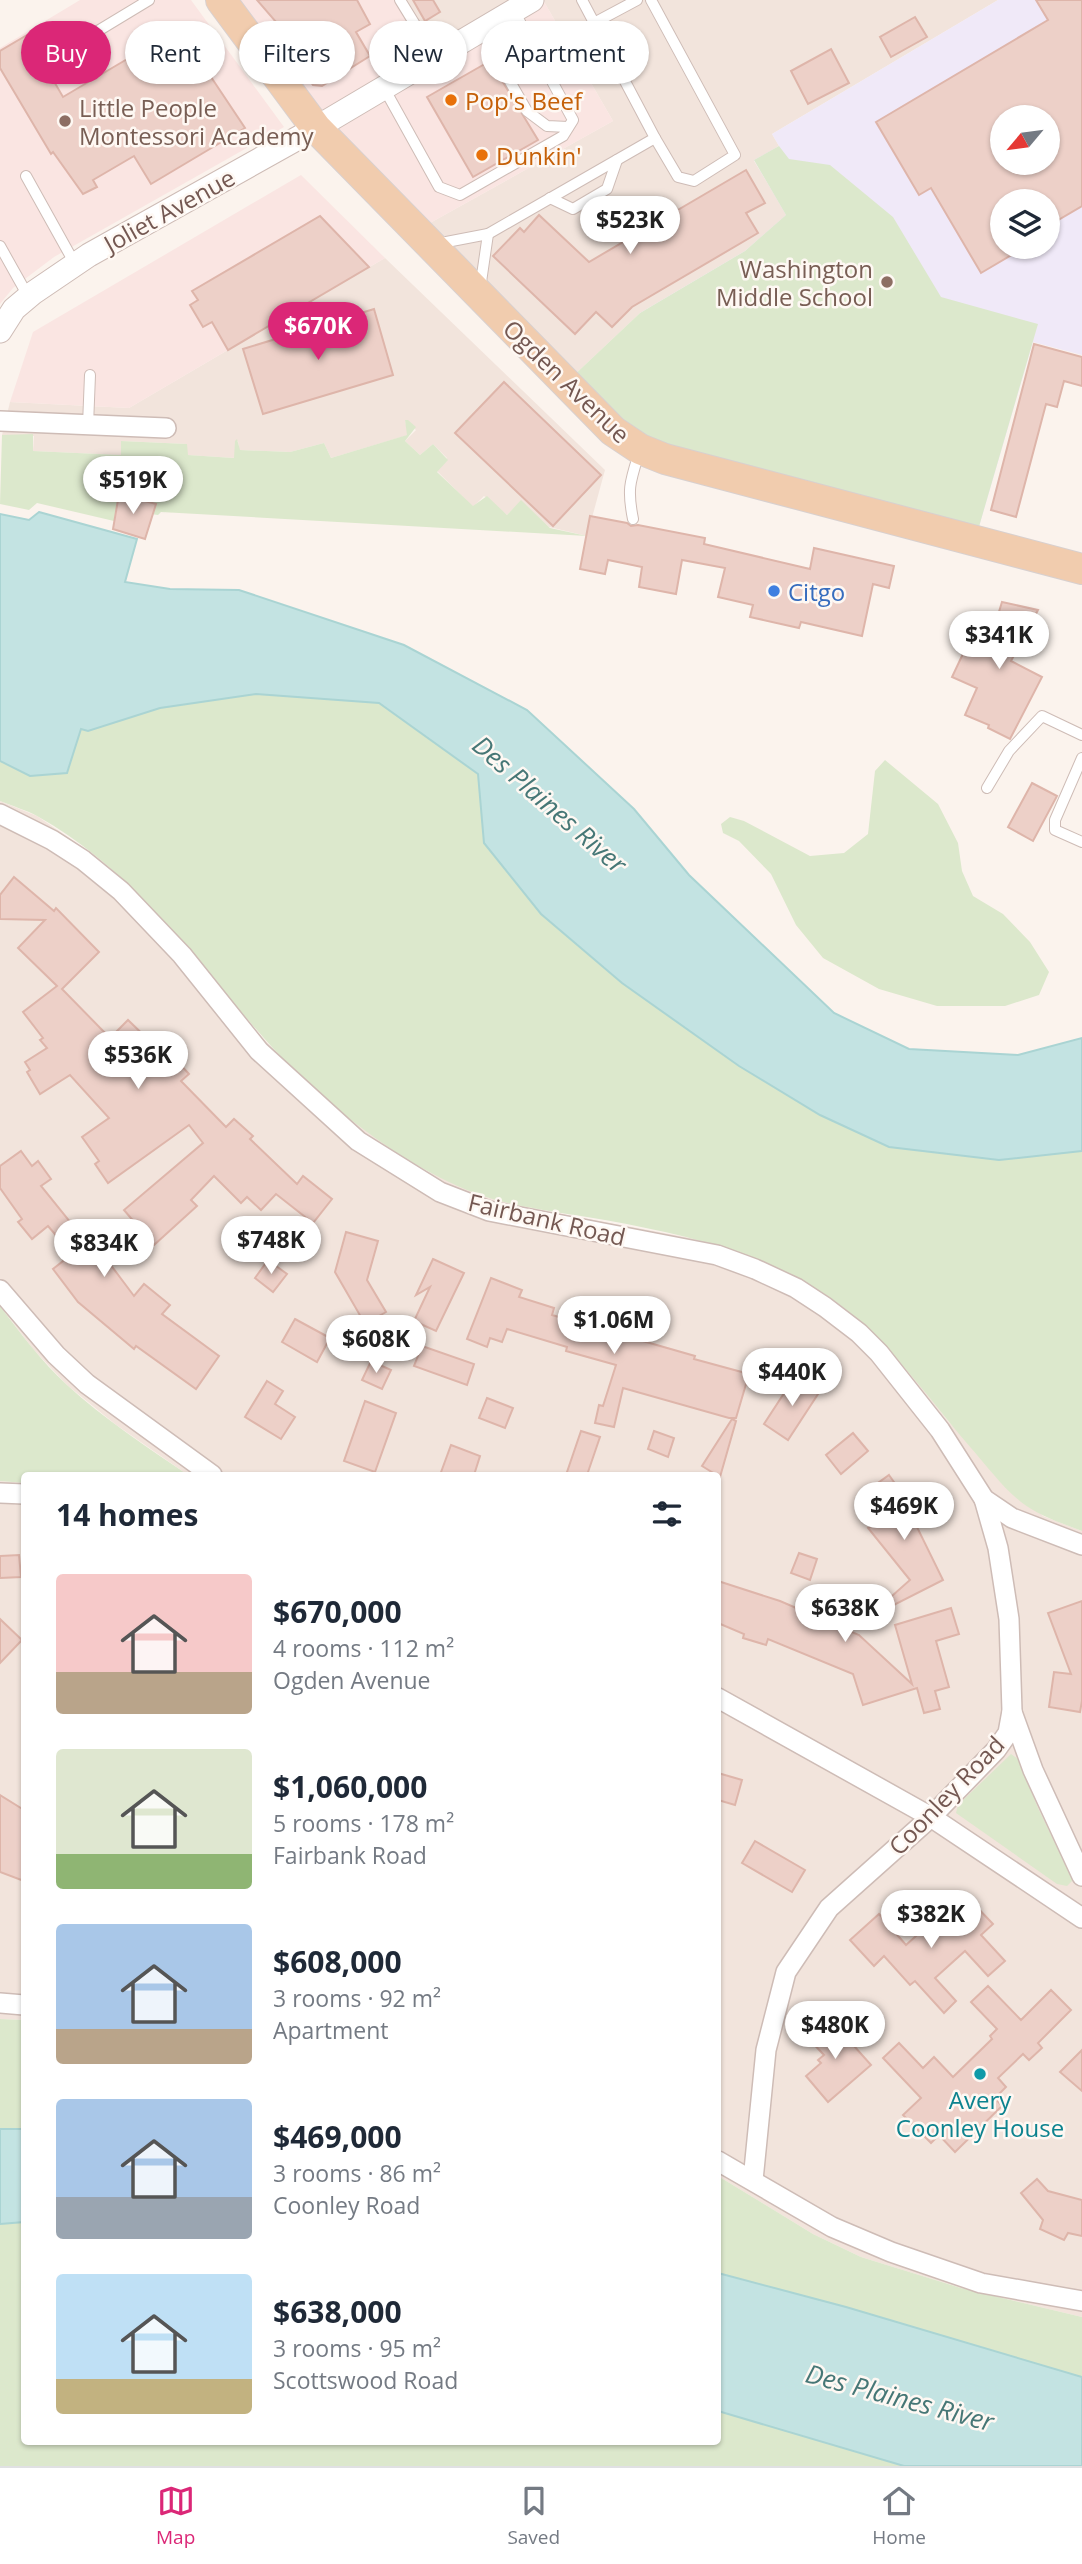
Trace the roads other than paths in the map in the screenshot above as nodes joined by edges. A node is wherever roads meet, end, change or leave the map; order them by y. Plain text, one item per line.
1 (149, 0) edge
2 (221, 0) edge
3 (400, 0) edge
4 (582, 0) edge
5 (637, 0) edge
6 (651, 0) edge
7 (523, 6) edge
8 (413, 21) edge
9 (496, 21) edge
10 (593, 21) edge
11 (598, 21) edge
12 (111, 23) edge
13 (391, 84) edge
14 (511, 84) edge
15 (626, 84) edge
16 (384, 88) junction
17 (568, 127) junction
18 (316, 128) junction
19 (655, 138) junction
20 (617, 160) junction
21 (26, 176) dead end
22 (550, 198) junction
23 (488, 234) junction
24 (430, 245) junction
25 (0, 246) edge
26 (75, 264) junction
27 (480, 295) junction
28 (29, 296) junction
29 (0, 331) edge
30 (90, 375) dead end
31 (0, 421) edge
32 (88, 425) junction
33 (166, 428) dead end
34 (640, 449) junction
35 (633, 519) dead end
36 (1082, 569) edge
37 (1082, 735) edge
38 (1082, 758) edge
39 (987, 788) dead end
40 (0, 814) edge
41 (1082, 842) edge
42 (0, 1290) edge
43 (208, 1472) edge
44 (0, 1493) edge
45 (21, 1494) edge
46 (984, 1499) junction
47 (1082, 1545) edge
48 (721, 1700) edge
49 (1012, 1712) junction
50 (931, 1817) junction
51 (1082, 1876) edge
52 (1082, 1918) edge
53 (0, 2003) edge
54 (21, 2005) edge
55 (721, 2163) edge
56 (753, 2180) junction
57 (1082, 2301) edge

1 - 12 lane
2 - 18 main road, Ogden Avenue
3 - 8 lane
4 - 10 lane
5 - 11 lane
6 - 19 lane
7 - 9 street, Joliet Avenue
7 - 17 lane
13 - 16 street, Joliet Avenue
14 - 17 lane
15 - 19 lane
16 - 17 lane
16 - 18 street, Joliet Avenue
18 - 24 main road, Ogden Avenue
18 - 26 street, Joliet Avenue
19 - 20 lane
20 - 22 lane
20 - 22 lane
21 - 26 lane
22 - 23 lane
23 - 24 lane
23 - 27 lane
24 - 27 main road, Ogden Avenue
25 - 28 lane
26 - 28 street, Joliet Avenue
27 - 34 main road, Ogden Avenue
28 - 29 street, Joliet Avenue
30 - 32 lane
31 - 32 street
32 - 33 street
34 - 35 lane
34 - 36 main road, Ogden Avenue
37 - 39 lane
38 - 41 lane
40 - 46 street, Fairbank Road
42 - 43 street
44 - 45 street
46 - 47 street, Fairbank Road
46 - 49 street, Coonley Road
48 - 50 street
49 - 50 street, Coonley Road
49 - 51 street
50 - 52 street
50 - 56 street, Coonley Road
53 - 54 street
55 - 56 street
56 - 57 street

